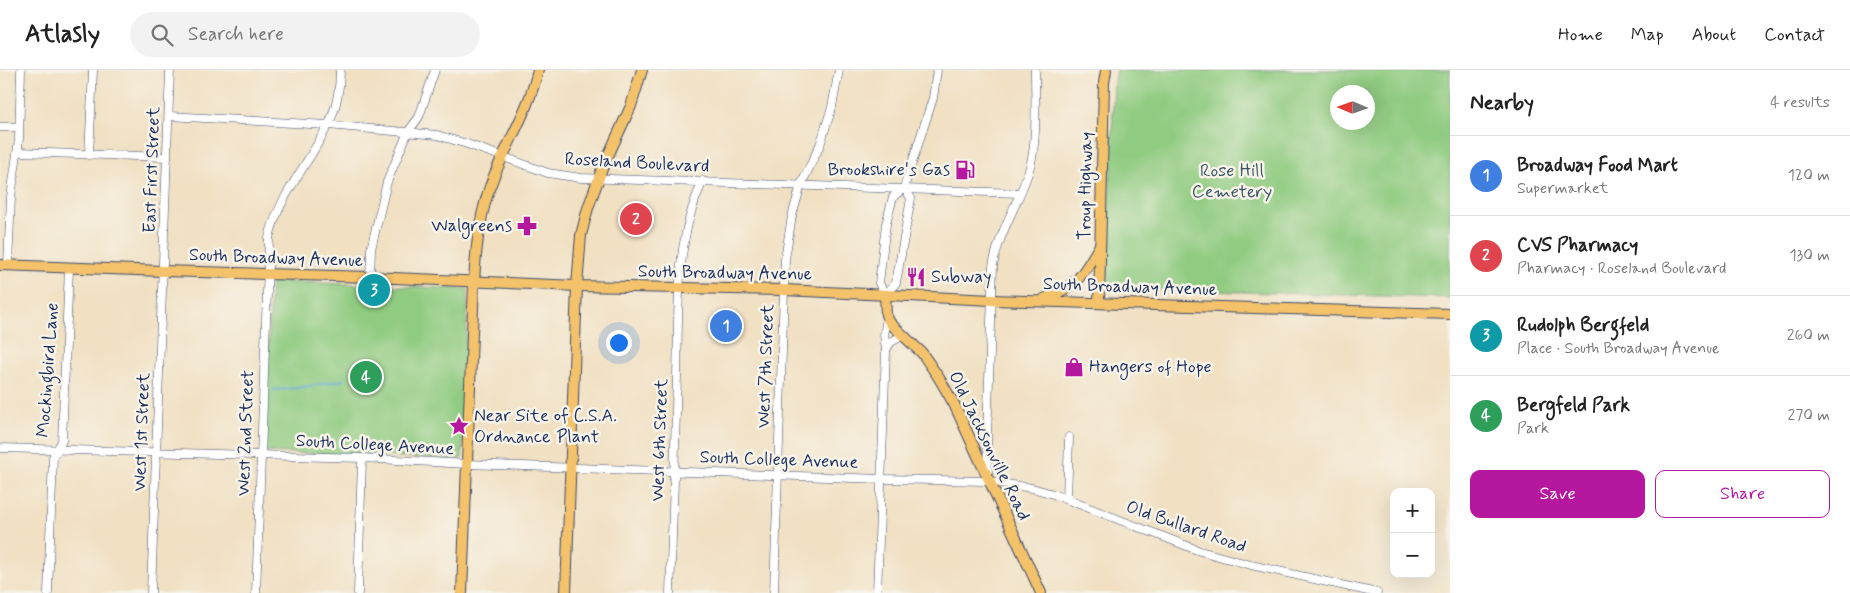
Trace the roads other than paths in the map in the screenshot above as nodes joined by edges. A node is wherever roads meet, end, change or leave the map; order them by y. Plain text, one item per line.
1 (21, 70) edge
2 (93, 70) edge
3 (170, 70) edge
4 (340, 70) edge
5 (435, 70) edge
6 (538, 70) edge
7 (642, 70) edge
8 (839, 70) edge
9 (937, 70) edge
10 (1035, 70) edge
11 (1106, 70) edge
12 (169, 116) junction
13 (328, 125) junction
14 (0, 127) edge
15 (19, 128) junction
16 (408, 132) junction
17 (18, 152) junction
18 (90, 155) junction
19 (167, 157) junction
20 (503, 157) junction
21 (598, 179) junction
22 (703, 181) junction
23 (801, 185) junction
24 (904, 188) junction
25 (1020, 193) junction
26 (1101, 244) junction
27 (4, 265) edge
28 (69, 268) junction
29 (163, 271) junction
30 (267, 275) junction
31 (370, 277) junction
32 (474, 282) junction
33 (577, 286) junction
34 (680, 288) junction
35 (784, 290) junction
36 (884, 295) junction
37 (992, 300) junction
38 (1039, 301) junction
39 (1100, 302) junction
40 (1450, 314) edge
41 (887, 318) junction
42 (903, 335) junction
43 (886, 350) junction
44 (987, 436) junction
45 (1070, 437) dead end
46 (0, 448) edge
47 (57, 449) junction
48 (974, 450) junction
49 (156, 452) junction
50 (260, 455) junction
51 (362, 458) junction
52 (467, 464) junction
53 (571, 468) junction
54 (675, 471) junction
55 (778, 475) junction
56 (882, 479) junction
57 (988, 481) junction
58 (1067, 499) junction
59 (48, 593) edge
60 (151, 593) edge
61 (256, 593) edge
62 (358, 593) edge
63 (462, 593) edge
64 (566, 593) edge
65 (670, 593) edge
66 (774, 593) edge
67 (877, 593) edge
68 (1041, 593) edge
69 (1376, 593) edge

1 - 15 street
2 - 18 street
3 - 12 street, East First Street
4 - 13 street, West 2nd Street
5 - 16 street
6 - 20 main road
7 - 21 main road
8 - 23 street, West 7th Street
9 - 24 street
10 - 25 street
11 - 26 main road, Troup Highway
12 - 13 street, Roseland Boulevard
12 - 19 street, East First Street
13 - 16 street, Roseland Boulevard
13 - 30 street, West 2nd Street
14 - 15 street
15 - 17 street
16 - 20 street, Roseland Boulevard
16 - 31 street
17 - 18 street
17 - 27 street
18 - 19 street
19 - 29 street, East First Street
20 - 21 street, Roseland Boulevard
20 - 32 main road
21 - 22 street, Roseland Boulevard
21 - 33 main road
22 - 23 street, Roseland Boulevard
22 - 34 street, West 6th Street
23 - 24 street, Roseland Boulevard
23 - 35 street, West 7th Street
24 - 25 street, Roseland Boulevard
24 - 36 street
24 - 36 street
25 - 37 street
26 - 38 main road
26 - 39 main road, Troup Highway
27 - 28 main road, South Broadway Avenue
28 - 29 main road, South Broadway Avenue
28 - 47 street, Mockingbird Lane
29 - 30 main road, South Broadway Avenue
29 - 49 street, West 1st Street
30 - 31 main road, South Broadway Avenue
30 - 50 street, West 2nd Street
31 - 32 main road, South Broadway Avenue
32 - 33 main road, South Broadway Avenue
32 - 52 main road
33 - 34 main road, South Broadway Avenue
33 - 53 main road
34 - 35 main road, South Broadway Avenue
34 - 54 street, West 6th Street
35 - 36 main road, South Broadway Avenue
35 - 55 street, West 7th Street
36 - 37 main road, South Broadway Avenue
36 - 41 main road
37 - 38 main road, South Broadway Avenue
37 - 44 street
38 - 39 main road, South Broadway Avenue
39 - 40 main road, South Broadway Avenue
41 - 42 main road, Old Jacksonville Road
41 - 43 street
42 - 43 street
42 - 48 main road, Old Jacksonville Road
43 - 56 street
44 - 48 street
44 - 57 street
45 - 58 street
46 - 47 street, South College Avenue
47 - 49 street, South College Avenue
47 - 59 street, Mockingbird Lane
48 - 57 main road, Old Jacksonville Road
49 - 50 street, South College Avenue
49 - 60 street, West 1st Street
50 - 51 street, South College Avenue
50 - 61 street, West 2nd Street
51 - 52 street, South College Avenue
51 - 62 street
52 - 53 street, South College Avenue
52 - 63 main road
53 - 54 street, South College Avenue
53 - 64 main road
54 - 55 street, South College Avenue
54 - 65 street, West 6th Street
55 - 56 street, South College Avenue
55 - 66 street, West 7th Street
56 - 57 street, South College Avenue
56 - 67 street
57 - 58 street, Old Bullard Road
57 - 68 main road, Old Jacksonville Road
58 - 69 street, Old Bullard Road

